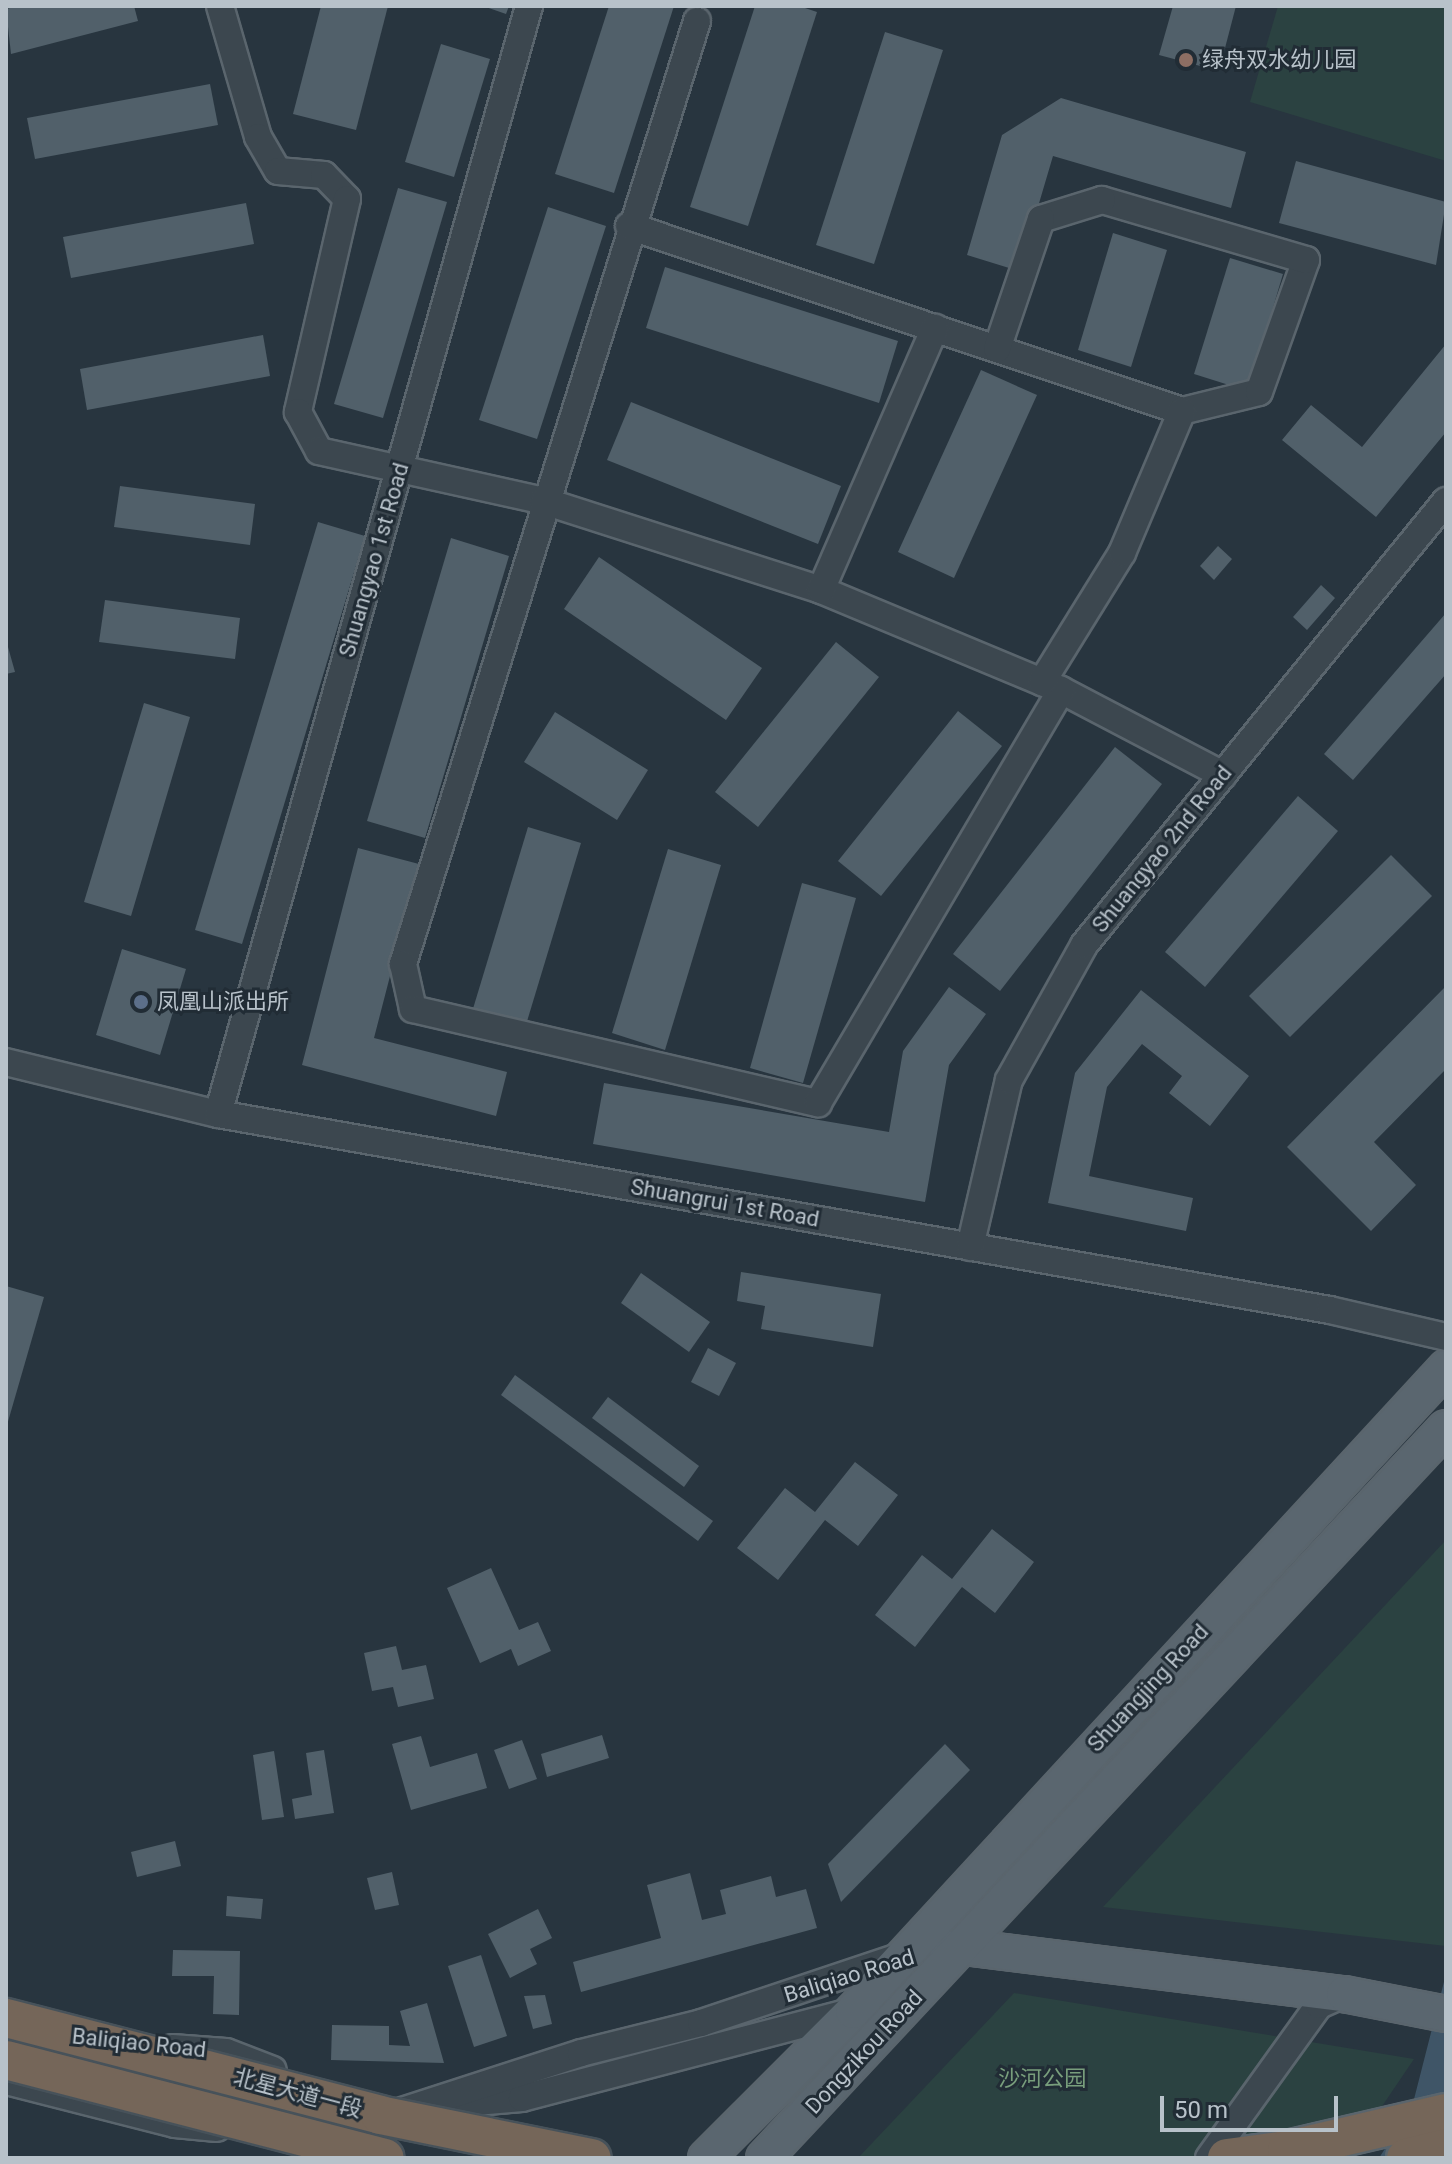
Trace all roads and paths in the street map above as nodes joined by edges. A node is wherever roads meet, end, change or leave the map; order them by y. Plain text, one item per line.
1 (220, 6) edge
2 (529, 6) edge
3 (697, 21) dead end
4 (629, 226) junction
5 (935, 328) junction
6 (997, 349) junction
7 (1182, 411) junction
8 (400, 467) junction
9 (544, 501) junction
10 (1446, 501) edge
11 (821, 590) junction
12 (1051, 686) junction
13 (1223, 775) junction
14 (6, 1062) edge
15 (218, 1114) junction
16 (970, 1247) junction
17 (1446, 1337) edge
18 (1446, 1368) edge
19 (1446, 1428) edge
20 (964, 1947) junction
21 (898, 1957) junction
22 (1344, 1994) junction
23 (853, 2011) junction
24 (1432, 2011) edge
25 (6, 2018) edge
26 (6, 2025) edge
27 (6, 2046) edge
28 (6, 2060) edge
29 (6, 2081) edge
30 (407, 2109) junction
31 (1446, 2113) edge
32 (1446, 2148) edge
33 (385, 2158) edge
34 (592, 2158) edge
35 (706, 2158) edge
36 (764, 2158) edge
37 (1209, 2158) edge
38 (1227, 2158) edge
39 (1406, 2158) edge

1 - 8 street
2 - 8 street, Shuangyao 1st Road
3 - 4 street
4 - 5 street
4 - 9 street
5 - 6 street
5 - 11 street
6 - 7 street
6 - 7 street
7 - 12 street
8 - 9 street
8 - 15 street, Shuangyao 1st Road
9 - 11 street
9 - 12 street
10 - 13 street, Shuangyao 2nd Road
11 - 12 street
12 - 13 street
13 - 16 street, Shuangyao 2nd Road
14 - 15 street, Shuangrui 1st Road
15 - 16 street, Shuangrui 1st Road
16 - 17 street, Shuangrui 1st Road
18 - 21 main road, Shuangjing Road
19 - 20 main road, Shuangjing Road
20 - 21 main road, Baliqiao Road
20 - 22 main road, Baliqiao Road
20 - 36 main road, Dongzikou Road
21 - 23 main road, Shuangjing Road
21 - 30 street, Baliqiao Road
22 - 24 main road, Baliqiao Road
22 - 37 street
23 - 30 street, Baliqiao Road
23 - 35 main road, Dongzikou Road
25 - 34 highway, 北星大道一段, bridge
26 - 30 street, Baliqiao Road
27 - 30 street, Baliqiao Road
28 - 33 highway, 北星大道一段, bridge
29 - 30 street, Baliqiao Road
31 - 38 highway
32 - 39 highway

